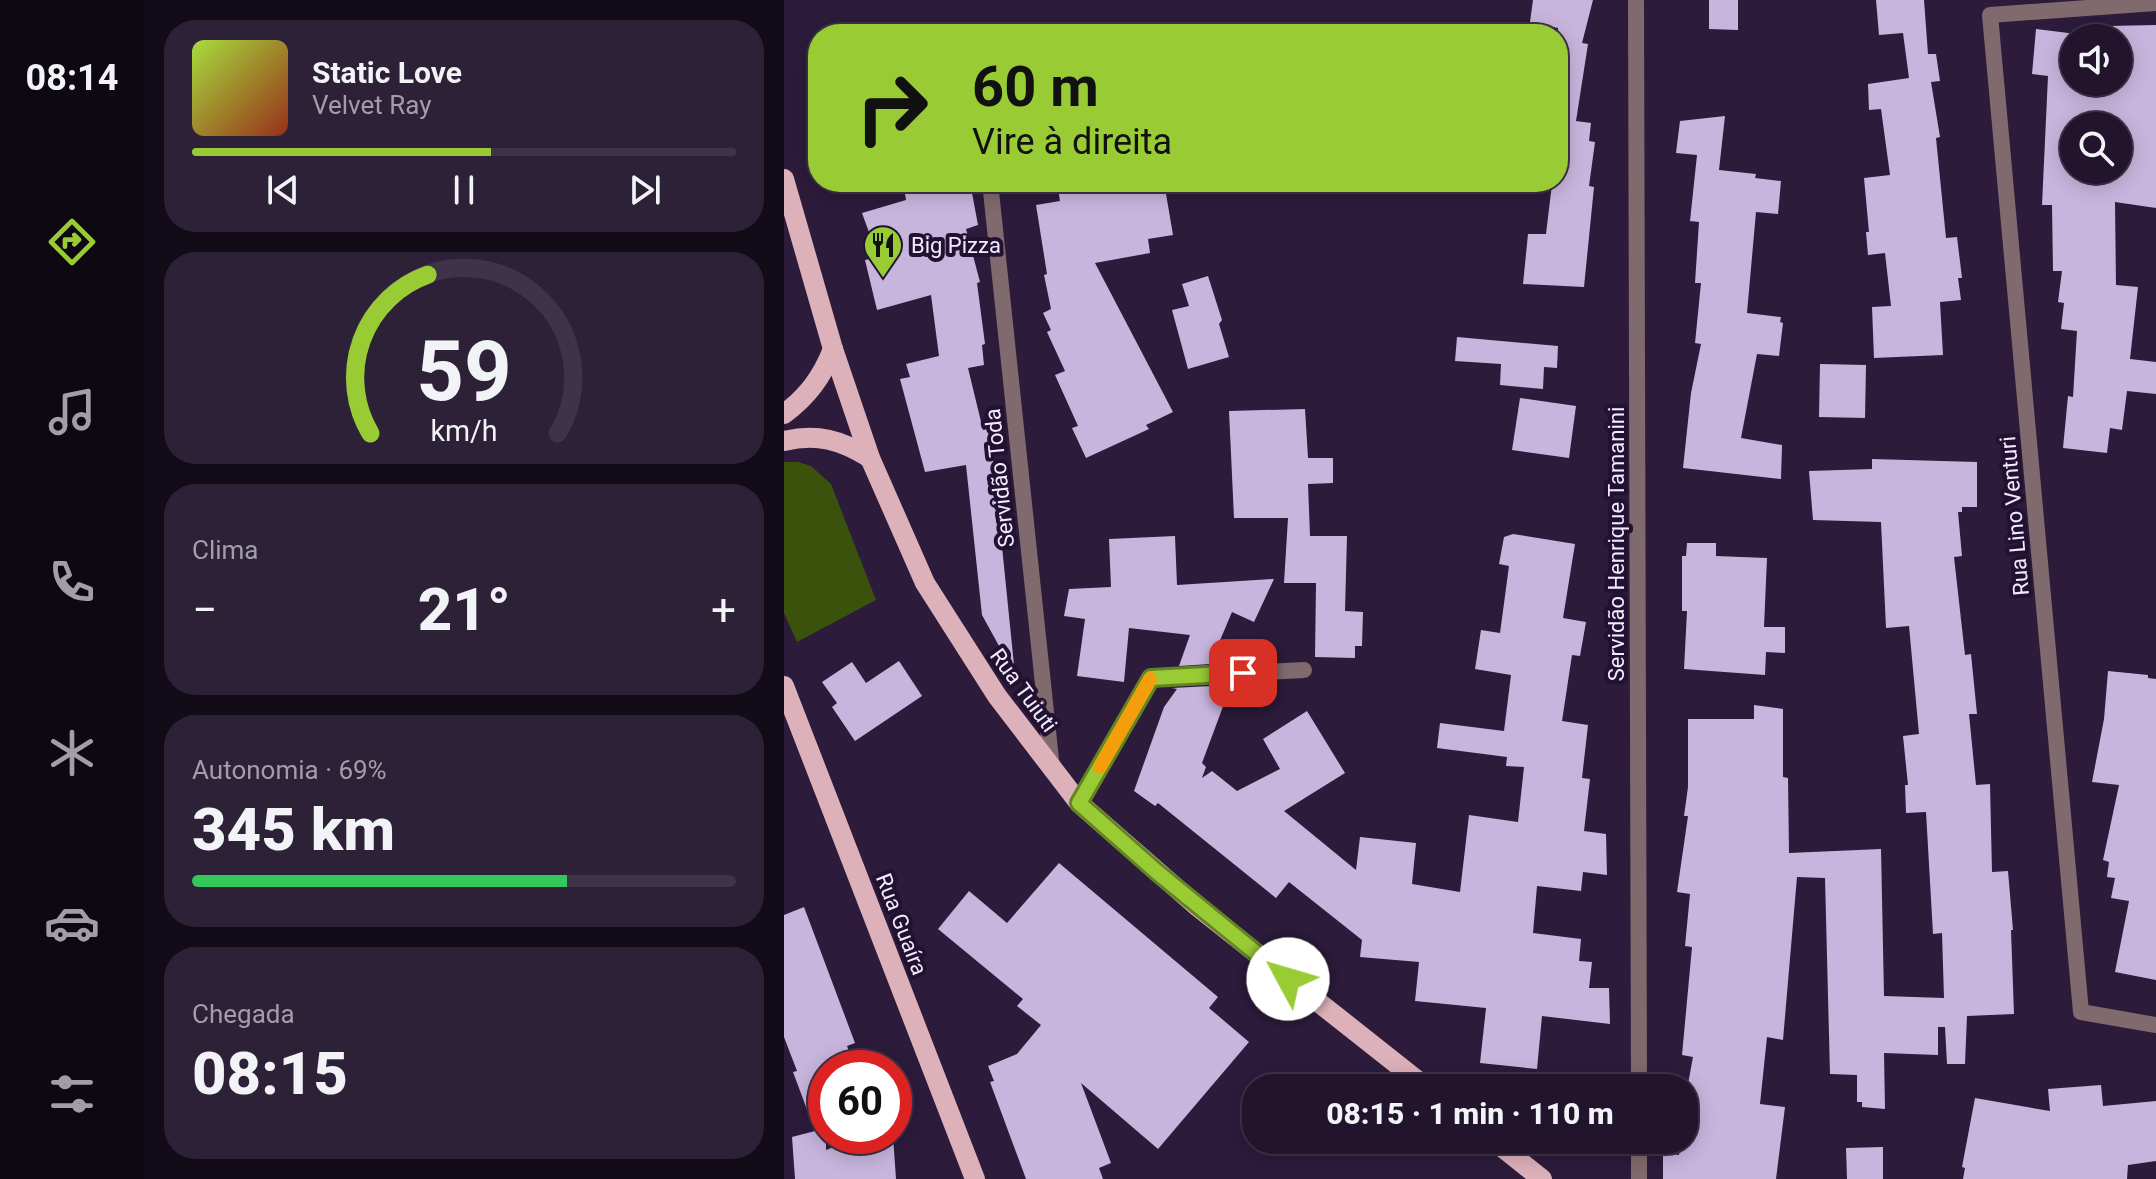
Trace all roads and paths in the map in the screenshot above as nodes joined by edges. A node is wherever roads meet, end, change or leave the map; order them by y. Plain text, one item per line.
1 (1636, 0) edge
2 (2156, 3) edge
3 (784, 179) edge
4 (991, 192) edge
5 (833, 349) junction
6 (784, 414) edge
7 (784, 441) edge
8 (870, 458) junction
9 (1304, 670) dead end
10 (784, 686) edge
11 (1052, 770) junction
12 (1079, 803) junction
13 (2156, 1025) edge
14 (1409, 1074) edge
15 (1639, 1074) edge
16 (1511, 1154) edge
17 (1639, 1154) edge
18 (975, 1179) edge
19 (1542, 1179) edge
20 (1639, 1179) edge

1 - 15 street, Servidão Henrique Tamanini
2 - 13 street, Rua Lino Venturi
3 - 5 main road, Rua Tuiuti
4 - 11 street, Servidão Toda
5 - 6 main road
5 - 8 main road, Rua Tuiuti
7 - 8 main road
8 - 11 main road, Rua Tuiuti
9 - 12 street
10 - 18 main road, Rua Guaíra
11 - 12 main road, Rua Tuiuti
12 - 14 main road, Rua Tuiuti
16 - 19 main road
17 - 20 street

